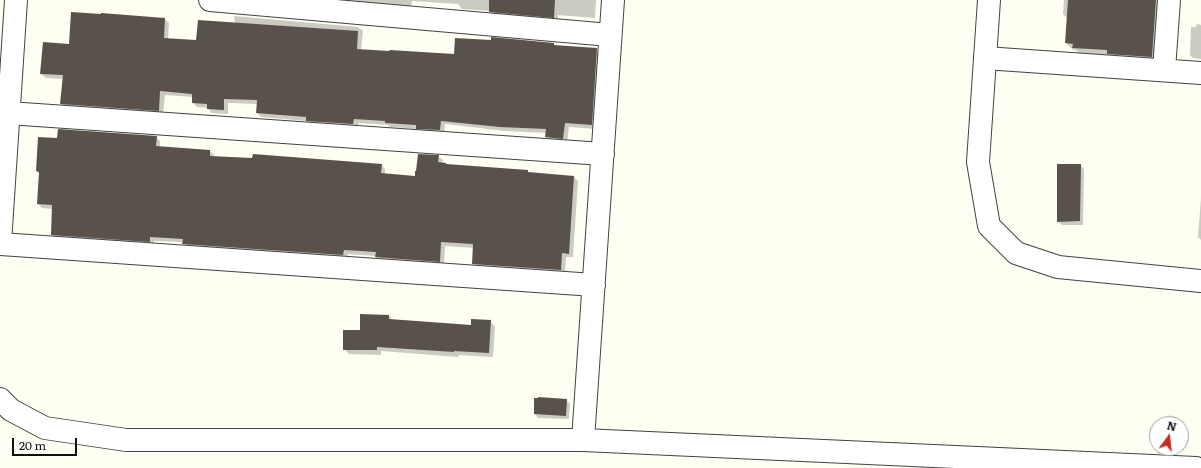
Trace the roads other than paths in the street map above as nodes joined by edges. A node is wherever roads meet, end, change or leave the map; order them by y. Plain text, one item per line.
1 (16, 0) edge
2 (210, 0) edge
3 (613, 0) edge
4 (989, 0) edge
5 (1169, 0) edge
6 (610, 35) junction
7 (985, 58) junction
8 (1164, 70) junction
9 (1201, 73) edge
10 (8, 113) junction
11 (603, 154) junction
12 (0, 244) edge
13 (1201, 281) edge
14 (594, 285) junction
15 (0, 398) edge
16 (583, 440) junction
17 (1196, 468) edge

1 - 10 street
2 - 6 street
3 - 6 street
4 - 7 street
5 - 8 street
6 - 11 street
7 - 8 street
7 - 13 street
8 - 9 street
10 - 11 street
10 - 12 street
11 - 14 street
12 - 14 street
14 - 16 street
15 - 16 street
16 - 17 street

